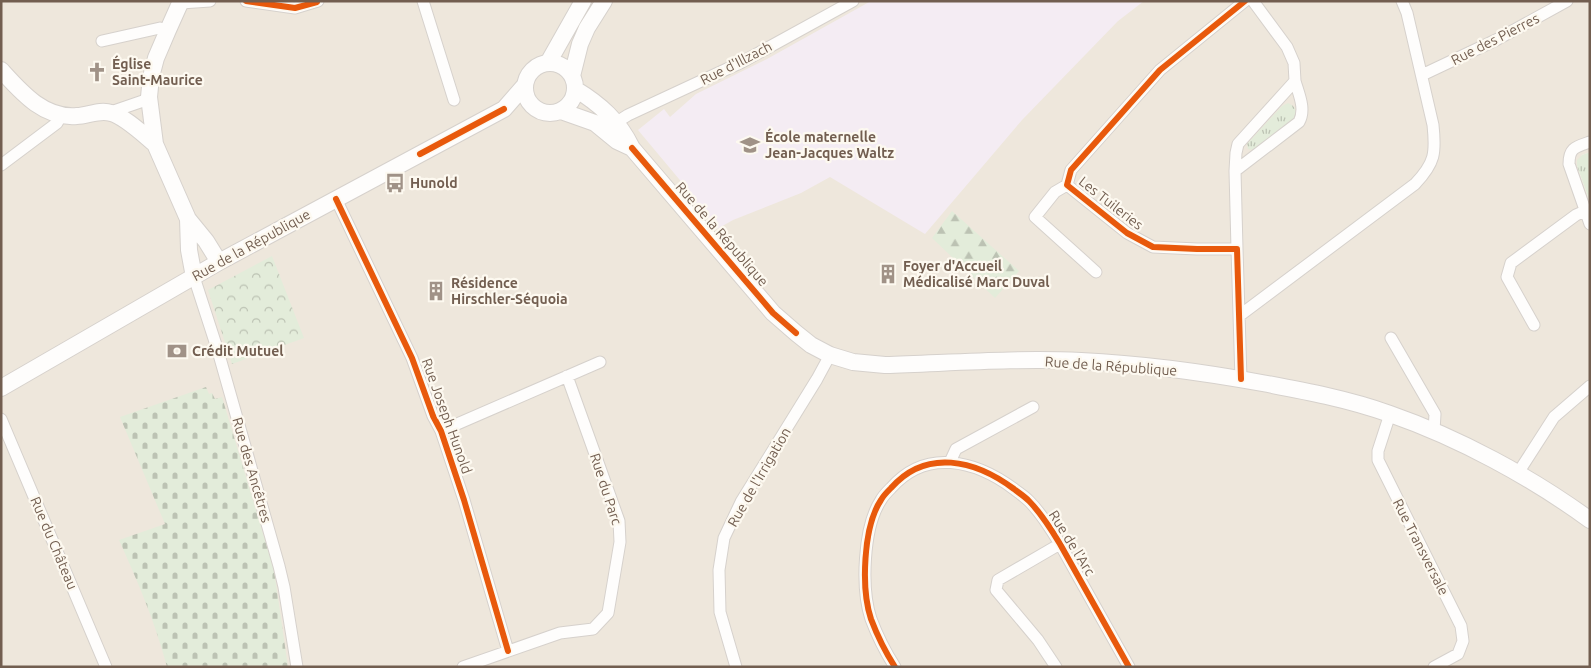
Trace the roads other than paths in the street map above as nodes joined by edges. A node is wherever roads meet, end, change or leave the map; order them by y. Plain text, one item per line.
1 (210, 1) edge
2 (246, 1) edge
3 (317, 1) edge
4 (423, 1) edge
5 (582, 1) edge
6 (604, 1) edge
7 (853, 1) edge
8 (1245, 1) edge
9 (1253, 1) edge
10 (1402, 1) edge
11 (1567, 1) edge
12 (181, 2) edge
13 (168, 30) junction
14 (102, 41) dead end
15 (548, 62) junction
16 (1, 70) edge
17 (1422, 75) junction
18 (1295, 81) junction
19 (574, 82) junction
20 (525, 85) junction
21 (148, 97) junction
22 (454, 100) dead end
23 (504, 109) junction
24 (537, 109) junction
25 (561, 110) junction
26 (110, 112) junction
27 (61, 116) junction
28 (617, 122) junction
29 (1590, 142) edge
30 (155, 144) junction
31 (632, 148) junction
32 (1, 165) edge
33 (1235, 171) junction
34 (1067, 184) junction
35 (336, 199) junction
36 (1585, 212) junction
37 (188, 219) junction
38 (1590, 224) edge
39 (1237, 249) junction
40 (219, 262) junction
41 (1096, 272) dead end
42 (194, 276) junction
43 (1239, 316) junction
44 (1534, 325) dead end
45 (1391, 338) dead end
46 (830, 355) junction
47 (600, 362) dead end
48 (567, 376) junction
49 (1241, 379) junction
50 (2, 385) edge
51 (1590, 386) edge
52 (1033, 407) dead end
53 (1390, 414) junction
54 (1, 419) edge
55 (441, 431) junction
56 (1434, 431) junction
57 (950, 462) junction
58 (1518, 473) junction
59 (1590, 520) edge
60 (1060, 544) junction
61 (508, 651) junction
62 (106, 667) edge
63 (297, 667) edge
64 (463, 667) edge
65 (736, 667) edge
66 (895, 667) edge
67 (1056, 667) edge
68 (1129, 667) edge
69 (1434, 667) edge

1 - 12 street
2 - 3 street
4 - 22 street
5 - 15 main road
6 - 19 main road
7 - 28 street, Rue d'Illzach
8 - 34 street, Les Tuileries
9 - 18 street
10 - 17 street
11 - 17 street, Rue des Pierres
12 - 13 main road
13 - 14 street
13 - 21 main road
15 - 19 main road
15 - 20 main road
16 - 27 main road
17 - 43 street
18 - 33 street
18 - 33 street
19 - 25 main road
19 - 28 main road, Rue de la République
20 - 23 main road, Rue de la République
20 - 24 main road
21 - 26 street
21 - 30 main road
23 - 24 main road, Rue de la République
23 - 35 main road, Rue de la République
24 - 25 main road
25 - 31 main road, Rue de la République
26 - 27 main road
26 - 30 main road
27 - 32 street
28 - 31 main road, Rue de la République
29 - 36 street
30 - 37 main road
31 - 46 main road, Rue de la République
33 - 39 street
34 - 39 street, Les Tuileries
34 - 41 street, Les Tuileries
35 - 40 main road, Rue de la République
35 - 55 street, Rue Joseph Hunold
36 - 38 street
36 - 44 street
37 - 40 main road
37 - 42 main road
39 - 43 street
40 - 42 main road, Rue de la République
42 - 50 main road, Rue de la République
42 - 63 street, Rue des Ancêtres
43 - 49 street
45 - 56 street
46 - 49 main road, Rue de la République
46 - 65 street, Rue de l'Irrigation
47 - 48 street
48 - 55 street
48 - 61 street, Rue du Parc
49 - 53 main road, Rue de la République
51 - 58 street
52 - 57 street
53 - 56 main road, Rue de la République
53 - 69 street, Rue Transversale
54 - 62 street, Rue du Château
55 - 61 street, Rue Joseph Hunold
56 - 58 main road, Rue de la République
57 - 60 street, Rue de l'Arc
57 - 66 street, Rue de l'Arc
58 - 59 main road, Rue de la République
60 - 67 street
60 - 68 street, Rue de l'Arc
61 - 64 street

